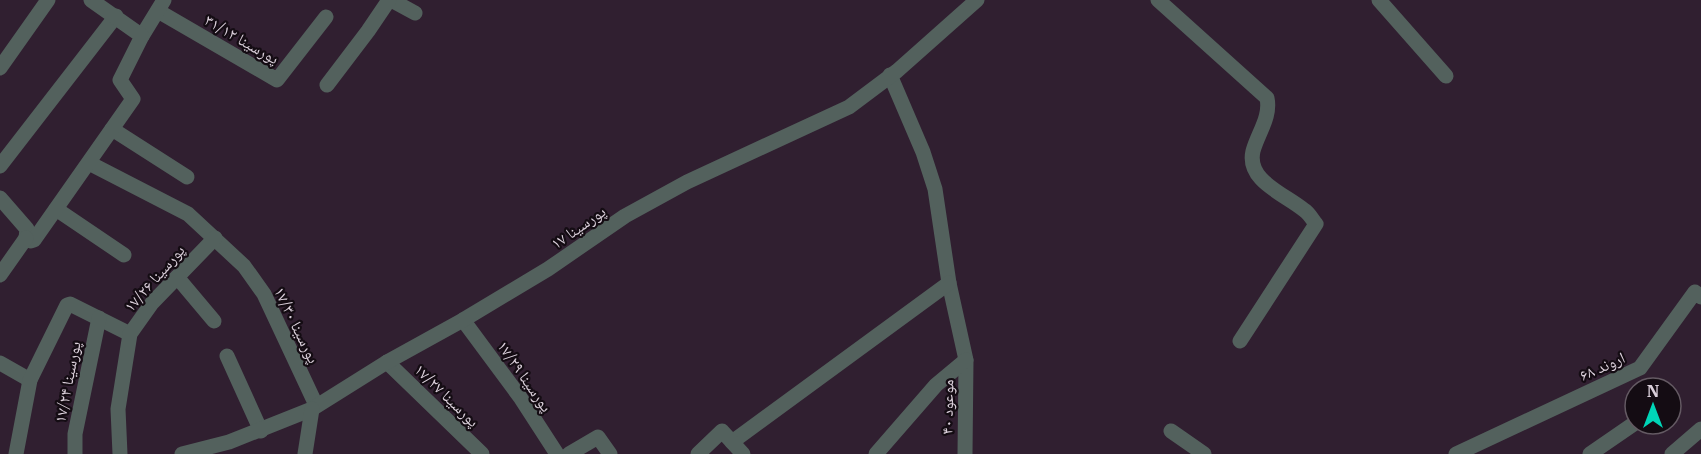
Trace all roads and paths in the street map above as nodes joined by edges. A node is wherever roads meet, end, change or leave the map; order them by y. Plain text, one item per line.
1 (48, 0) edge
2 (91, 0) edge
3 (390, 0) edge
4 (977, 0) edge
5 (1158, 0) edge
6 (1379, 0) edge
7 (161, 5) edge
8 (415, 13) dead end
9 (116, 16) junction
10 (326, 17) dead end
11 (142, 36) junction
12 (0, 68) edge
13 (890, 75) junction
14 (1446, 76) dead end
15 (327, 85) dead end
16 (112, 129) junction
17 (89, 163) junction
18 (0, 166) edge
19 (187, 177) dead end
20 (0, 198) edge
21 (56, 210) junction
22 (26, 238) junction
23 (215, 238) junction
24 (124, 255) dead end
25 (0, 275) edge
26 (177, 277) junction
27 (949, 283) junction
28 (1699, 290) edge
29 (99, 318) junction
30 (463, 320) junction
31 (214, 321) dead end
32 (130, 334) junction
33 (1240, 341) dead end
34 (227, 356) dead end
35 (966, 360) junction
36 (387, 362) junction
37 (0, 363) edge
38 (30, 380) junction
39 (314, 407) junction
40 (1701, 429) edge
41 (261, 431) junction
42 (1172, 431) dead end
43 (1623, 431) edge
44 (732, 442) junction
45 (1489, 447) edge
46 (227, 448) edge
47 (16, 454) edge
48 (75, 454) edge
49 (120, 454) edge
50 (182, 454) edge
51 (305, 454) edge
52 (482, 454) edge
53 (557, 454) edge
54 (569, 454) edge
55 (610, 454) edge
56 (699, 454) edge
57 (743, 454) edge
58 (876, 454) edge
59 (965, 454) edge
60 (1204, 454) edge
61 (1455, 454) edge
62 (1590, 454) edge
63 (1672, 454) edge

1 - 12 street
2 - 9 street
3 - 8 street
3 - 15 street
4 - 13 street, پورسینا ۱۷
5 - 33 street
6 - 14 street
7 - 10 street, پورسینا ۳۱/۱۲
7 - 11 street
9 - 11 street
9 - 18 street
11 - 16 street
13 - 27 street, موعود ۴۰
13 - 30 street, پورسینا ۱۷
16 - 17 street
16 - 19 street
17 - 21 street
17 - 23 street, پورسینا ۱۷/۳۰
20 - 22 street
21 - 22 street
21 - 24 street
22 - 25 street
23 - 26 street, پورسینا ۱۷/۲۶
23 - 39 street, پورسینا ۱۷/۳۰
26 - 31 street
26 - 32 street, پورسینا ۱۷/۲۶
27 - 35 street, موعود ۴۰
27 - 44 street
28 - 45 street, اروند ۶۸
29 - 32 street
29 - 38 street
29 - 48 street, پورسینا ۱۷/۲۴
30 - 36 street, پورسینا ۱۷
30 - 53 street, پورسینا ۱۷/۲۹
32 - 49 street, پورسینا ۱۷/۲۶
34 - 41 street
35 - 58 street
35 - 59 street, موعود ۴۰
36 - 39 street, پورسینا ۱۷
36 - 52 street, پورسینا ۱۷/۲۷
37 - 38 street
38 - 47 street
39 - 41 street, پورسینا ۱۷
39 - 51 street
40 - 63 street
41 - 46 street, پورسینا ۱۷
42 - 60 street
43 - 62 street
44 - 56 street
44 - 57 street
45 - 61 street, اروند ۶۸
46 - 50 street, پورسینا ۱۷
54 - 55 street

